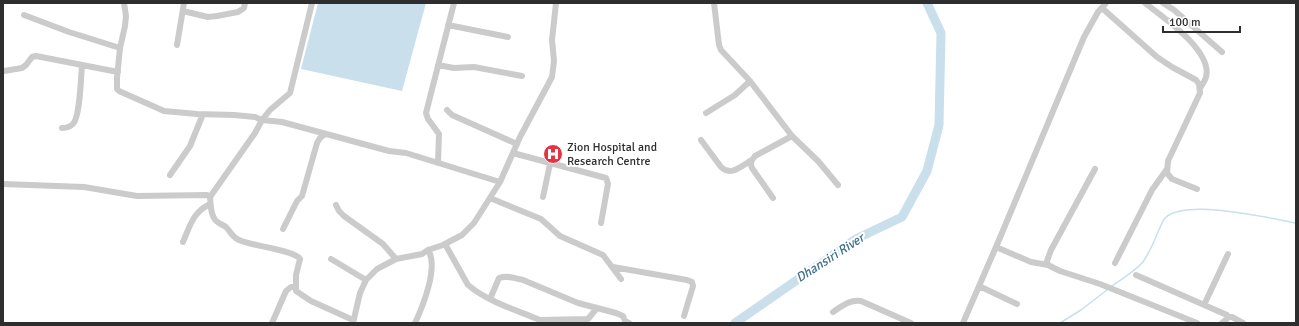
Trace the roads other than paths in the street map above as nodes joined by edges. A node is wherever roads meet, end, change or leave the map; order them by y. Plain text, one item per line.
1 (124, 3) edge
2 (184, 3) edge
3 (245, 3) edge
4 (312, 3) edge
5 (454, 3) edge
6 (556, 3) edge
7 (714, 3) edge
8 (1146, 3) edge
9 (1163, 3) edge
10 (1104, 6) edge
11 (183, 11) junction
12 (24, 16) dead end
13 (448, 25) junction
14 (508, 37) dead end
15 (176, 45) dead end
16 (120, 48) junction
17 (1222, 52) dead end
18 (82, 65) junction
19 (438, 65) junction
20 (4, 71) dead end
21 (118, 72) junction
22 (522, 76) dead end
23 (750, 81) junction
24 (1200, 88) junction
25 (447, 110) dead end
26 (706, 113) dead end
27 (203, 114) junction
28 (262, 120) junction
29 (62, 128) dead end
30 (324, 134) junction
31 (792, 136) junction
32 (701, 140) dead end
33 (517, 144) junction
34 (513, 153) junction
35 (752, 160) junction
36 (438, 164) junction
37 (550, 164) junction
38 (1095, 169) dead end
39 (1167, 169) junction
40 (170, 176) dead end
41 (500, 182) junction
42 (3, 184) edge
43 (838, 185) dead end
44 (1197, 189) dead end
45 (490, 198) junction
46 (543, 198) dead end
47 (773, 198) dead end
48 (210, 200) junction
49 (336, 205) dead end
50 (601, 223) dead end
51 (283, 229) dead end
52 (183, 242) dead end
53 (445, 244) junction
54 (996, 247) junction
55 (428, 250) junction
56 (1228, 254) dead end
57 (331, 259) dead end
58 (396, 259) junction
59 (1115, 263) dead end
60 (1048, 265) junction
61 (613, 267) junction
62 (1136, 275) dead end
63 (621, 279) dead end
64 (366, 280) junction
65 (979, 286) junction
66 (295, 288) junction
67 (490, 299) junction
68 (1017, 304) dead end
69 (1204, 305) junction
70 (597, 308) junction
71 (833, 312) dead end
72 (684, 316) dead end
73 (1229, 317) junction
74 (353, 322) edge
75 (541, 322) edge
76 (272, 323) edge
77 (415, 323) edge
78 (630, 323) edge
79 (911, 323) edge
80 (963, 323) edge
81 (1196, 323) edge
82 (1222, 323) edge
83 (1242, 323) edge

1 - 16 street
2 - 11 street
3 - 11 street
4 - 28 street
5 - 13 street
6 - 33 street
7 - 23 street
8 - 24 street
9 - 17 street
10 - 24 street
10 - 54 street
11 - 15 street
12 - 16 street
13 - 14 street
13 - 19 street
16 - 21 street
18 - 20 street
18 - 21 street
18 - 29 street
19 - 22 street
19 - 36 street
21 - 27 street
23 - 26 street
23 - 31 street
24 - 39 street
25 - 33 street
27 - 28 street
27 - 40 street
28 - 30 street
28 - 48 street
30 - 36 street
30 - 51 street
31 - 35 street
31 - 43 street
32 - 35 street
33 - 34 street
34 - 37 street
34 - 41 street
35 - 47 street
36 - 41 street
37 - 46 street
37 - 50 street
38 - 60 street
39 - 44 street
39 - 59 street
41 - 45 street
42 - 48 street
45 - 53 street
45 - 61 street
48 - 52 street
48 - 66 street
49 - 58 street
53 - 55 street
53 - 67 street
54 - 60 street
54 - 65 street
55 - 58 street
55 - 77 street
56 - 69 street
57 - 64 street
58 - 64 street
60 - 81 street
61 - 63 street
61 - 72 street
62 - 69 street
64 - 74 street
65 - 68 street
65 - 80 street
66 - 74 street
66 - 76 street
67 - 70 street
67 - 75 street
69 - 73 street
70 - 75 street
70 - 78 street
71 - 79 street
73 - 82 street
73 - 83 street

